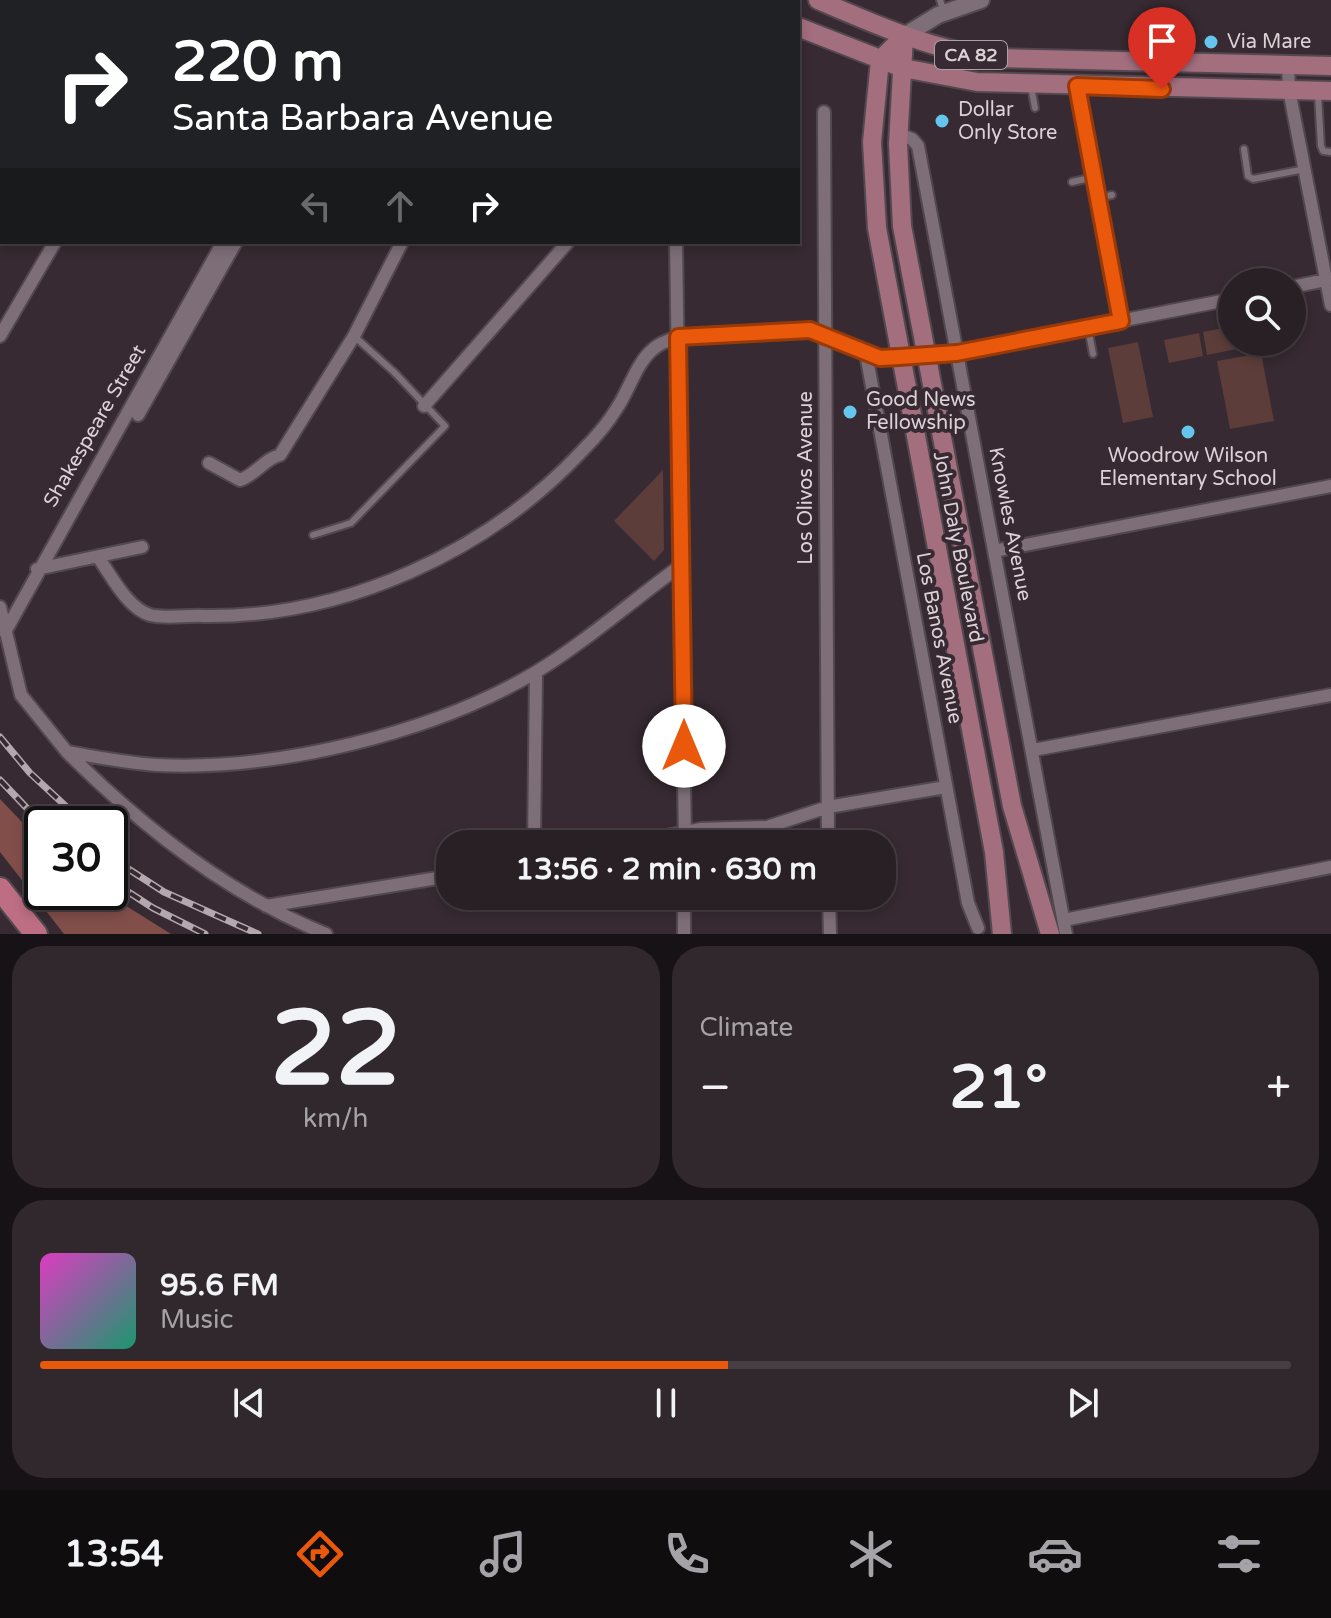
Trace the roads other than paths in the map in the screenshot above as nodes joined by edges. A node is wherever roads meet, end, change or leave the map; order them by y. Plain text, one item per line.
1 (818, 0) edge
2 (981, 0) edge
3 (942, 6) edge
4 (800, 28) edge
5 (904, 36) junction
6 (880, 60) junction
7 (1288, 65) junction
8 (1331, 66) edge
9 (903, 68) junction
10 (1031, 86) junction
11 (1077, 86) junction
12 (1289, 90) junction
13 (1325, 91) edge
14 (1035, 108) dead end
15 (824, 112) dead end
16 (898, 134) junction
17 (1244, 149) dead end
18 (1331, 152) edge
19 (1305, 169) junction
20 (1094, 177) junction
21 (1072, 182) dead end
22 (1112, 195) dead end
23 (1098, 198) junction
24 (54, 244) edge
25 (222, 244) edge
26 (235, 244) edge
27 (396, 244) edge
28 (566, 244) edge
29 (676, 244) edge
30 (1329, 279) edge
31 (1306, 284) edge
32 (1218, 302) edge
33 (1331, 305) edge
34 (1121, 321) junction
35 (1088, 328) junction
36 (0, 336) edge
37 (354, 336) junction
38 (825, 336) junction
39 (678, 337) junction
40 (957, 353) junction
41 (866, 354) junction
42 (1093, 354) dead end
43 (927, 355) junction
44 (899, 357) junction
45 (424, 406) junction
46 (138, 415) dead end
47 (209, 463) dead end
48 (1331, 486) edge
49 (313, 535) dead end
50 (142, 547) dead end
51 (994, 551) junction
52 (98, 557) junction
53 (683, 564) junction
54 (37, 569) junction
55 (0, 607) edge
56 (5, 632) junction
57 (536, 672) junction
58 (1331, 695) edge
59 (1033, 750) junction
60 (67, 752) junction
61 (946, 787) junction
62 (828, 807) junction
63 (534, 830) edge
64 (685, 830) edge
65 (745, 830) edge
66 (828, 830) edge
67 (1331, 867) edge
68 (436, 878) edge
69 (0, 889) edge
70 (266, 906) junction
71 (684, 910) edge
72 (829, 910) edge
73 (1064, 920) junction
74 (978, 928) dead end
75 (36, 934) edge
76 (326, 934) edge
77 (684, 934) edge
78 (830, 934) edge
79 (1002, 934) edge
80 (1050, 934) edge
81 (1066, 934) edge

1 - 5 main road, CA 82
2 - 3 main road
3 - 5 main road
4 - 6 main road, CA 82
5 - 6 main road
5 - 7 main road, CA 82
5 - 9 main road, John Daly Boulevard
6 - 9 main road, CA 82
6 - 44 main road, John Daly Boulevard
7 - 8 main road, CA 82
7 - 12 street
9 - 10 main road, CA 82
9 - 16 main road, John Daly Boulevard
10 - 11 main road, CA 82
10 - 14 lane
11 - 12 main road, CA 82
11 - 20 street
12 - 13 main road, CA 82
12 - 19 street
13 - 18 lane
15 - 38 street, Los Olivos Avenue
16 - 40 street, Knowles Avenue
16 - 43 main road, John Daly Boulevard
17 - 19 lane
19 - 30 street
20 - 21 lane
20 - 23 street
22 - 23 lane
23 - 34 street
24 - 36 street
25 - 54 street, Shakespeare Street
26 - 46 street, Shakespeare Street
27 - 37 street
28 - 45 street
29 - 39 street
30 - 31 street
30 - 33 street
32 - 34 street
34 - 35 street
35 - 40 street
35 - 42 lane
37 - 45 lane
37 - 47 street
38 - 39 street
38 - 41 street
38 - 62 street, Los Olivos Avenue
39 - 52 street
39 - 53 street
40 - 43 street
40 - 51 street, Knowles Avenue
41 - 44 street
41 - 61 street, Los Banos Avenue
43 - 44 street
43 - 80 main road, John Daly Boulevard
44 - 79 main road, John Daly Boulevard
45 - 49 lane
48 - 51 street
50 - 52 street
51 - 59 street, Knowles Avenue
52 - 54 street
53 - 57 street
53 - 64 street
54 - 56 street, Shakespeare Street
55 - 56 street
56 - 60 street
57 - 60 street
57 - 63 street
58 - 59 street
59 - 73 street, Knowles Avenue
60 - 70 street
61 - 62 street
61 - 74 street, Los Banos Avenue
62 - 65 street
62 - 66 street, Los Olivos Avenue
67 - 73 street
68 - 70 street
69 - 75 highway
70 - 76 street
71 - 77 street
72 - 78 street
73 - 81 street, Knowles Avenue

